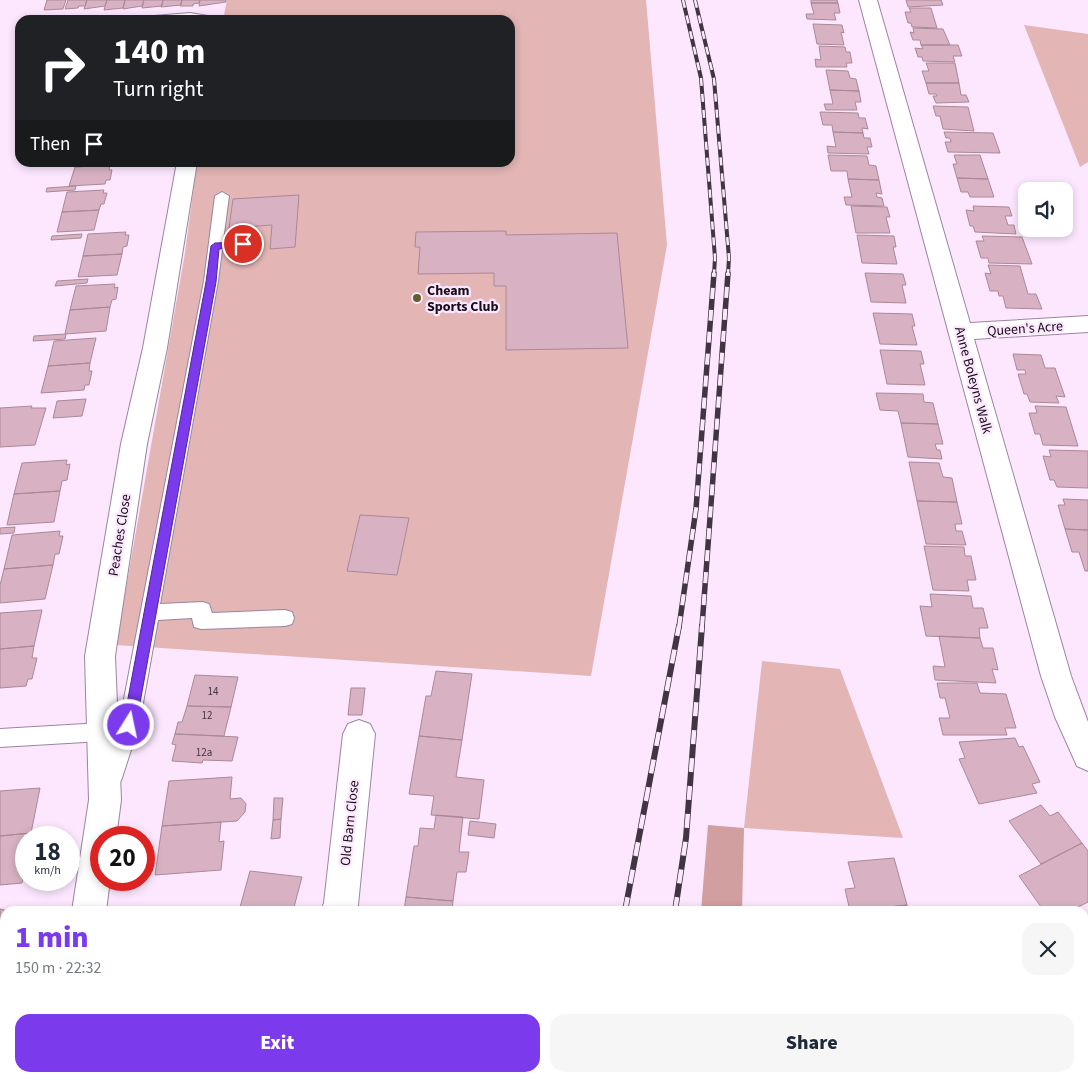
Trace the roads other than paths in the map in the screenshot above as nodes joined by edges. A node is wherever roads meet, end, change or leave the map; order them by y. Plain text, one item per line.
1 (868, 0) edge
2 (186, 167) edge
3 (222, 196) dead end
4 (243, 244) dead end
5 (215, 246) junction
6 (1088, 324) edge
7 (961, 332) junction
8 (149, 613) junction
9 (285, 618) dead end
10 (102, 732) junction
11 (359, 734) dead end
12 (0, 738) edge
13 (1088, 756) edge
14 (105, 800) junction
15 (90, 906) edge
16 (339, 906) edge

1 - 7 street, Anne Boleyns Walk
2 - 10 street, Peaches Close
3 - 5 lane
4 - 5 lane
5 - 8 lane
6 - 7 street, Queen's Acre
7 - 13 street, Anne Boleyns Walk
8 - 9 lane
8 - 14 lane
10 - 12 lane
10 - 14 street, Peaches Close
11 - 16 street, Old Barn Close
14 - 15 street, Peaches Close

